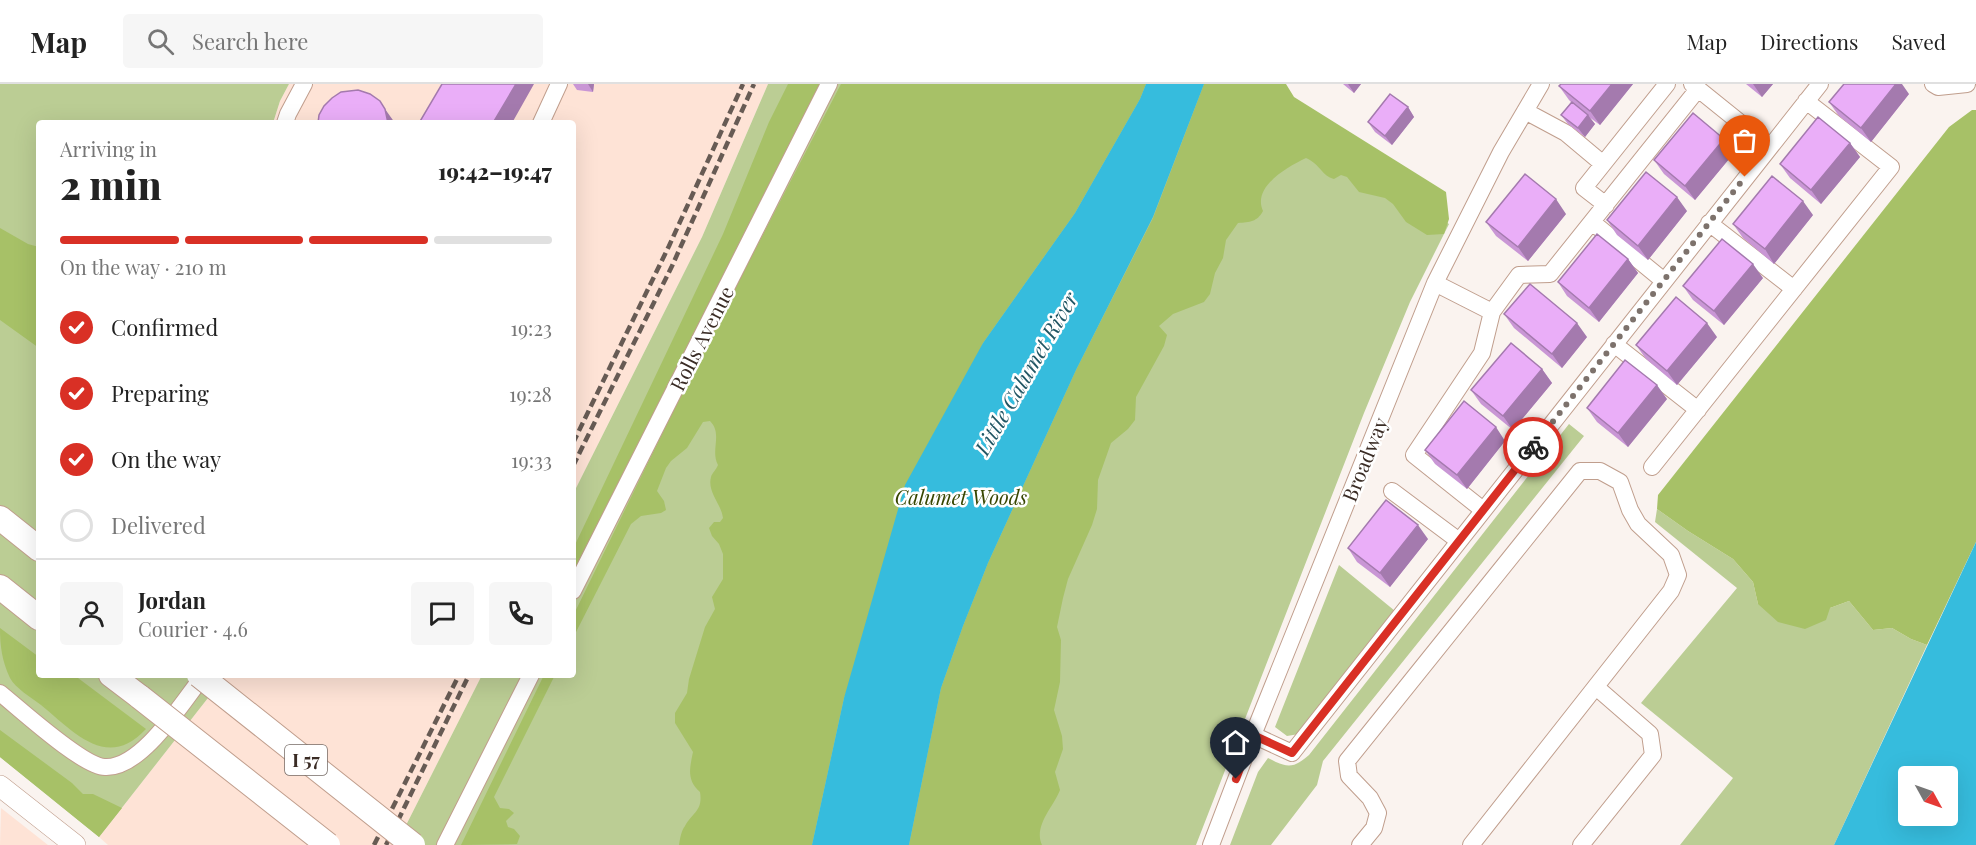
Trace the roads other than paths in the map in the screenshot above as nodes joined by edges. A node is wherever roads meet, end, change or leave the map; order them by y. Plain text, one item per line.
1 (304, 84) edge
2 (559, 84) edge
3 (829, 84) edge
4 (1541, 84) edge
5 (1667, 84) edge
6 (1820, 84) edge
7 (1933, 84) edge
8 (1967, 84) edge
9 (1695, 87) edge
10 (1806, 100) junction
11 (1525, 111) junction
12 (286, 120) edge
13 (542, 120) edge
14 (1770, 146) junction
15 (1603, 164) junction
16 (1606, 205) junction
17 (1592, 222) junction
18 (1709, 223) junction
19 (1664, 281) junction
20 (1435, 282) junction
21 (1794, 289) junction
22 (1492, 312) junction
23 (1614, 344) junction
24 (1698, 410) junction
25 (1652, 466) dead end
26 (1392, 491) dead end
27 (1483, 510) junction
28 (0, 518) edge
29 (1459, 541) junction
30 (36, 547) edge
31 (576, 585) edge
32 (0, 587) edge
33 (36, 616) edge
34 (115, 678) edge
35 (202, 678) edge
36 (203, 678) edge
37 (530, 678) edge
38 (1596, 687) junction
39 (0, 693) edge
40 (1253, 735) junction
41 (0, 786) edge
42 (75, 845) edge
43 (328, 845) edge
44 (413, 845) edge
45 (446, 845) edge
46 (1211, 845) edge
47 (1360, 845) edge
48 (1472, 845) edge
49 (1581, 845) edge

1 - 12 street
2 - 13 street
3 - 31 street, Rolls Avenue
4 - 11 street, Broadway
5 - 15 street
6 - 10 street
7 - 8 street
9 - 14 street
9 - 16 street
10 - 14 street
10 - 21 street
11 - 15 street
11 - 20 street, Broadway
14 - 18 street
15 - 16 street
16 - 17 street
17 - 19 street
17 - 22 street
18 - 19 street
18 - 21 street
19 - 23 street
20 - 22 street
20 - 40 street, Broadway
21 - 24 street
22 - 27 street
23 - 24 street
23 - 27 street
24 - 25 street
26 - 29 street
27 - 29 street
28 - 30 highway
29 - 40 street
32 - 33 highway
34 - 43 highway, I 57, bridge
35 - 39 street
36 - 44 highway, I 57, bridge
37 - 45 street
38 - 47 street
38 - 48 street
38 - 49 street
40 - 46 street, Broadway
41 - 42 main road

